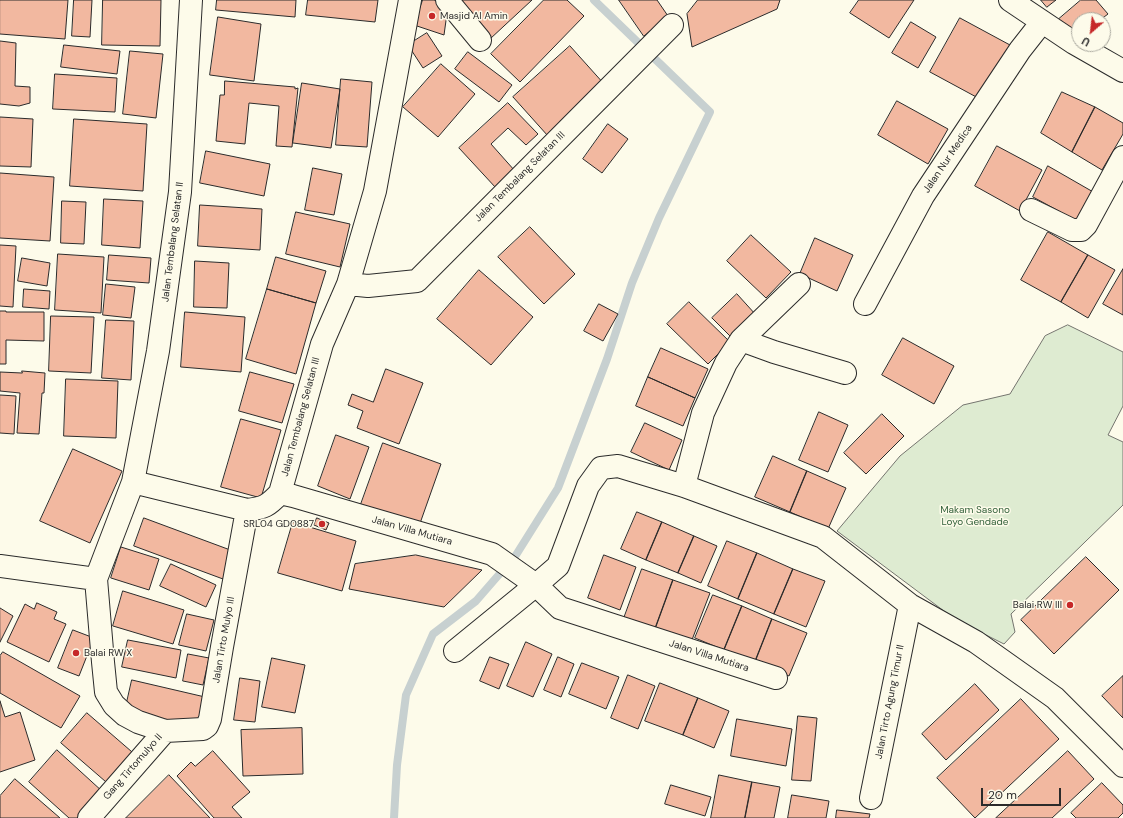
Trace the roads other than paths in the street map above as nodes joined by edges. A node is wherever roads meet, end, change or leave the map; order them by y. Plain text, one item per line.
1 (191, 0) edge
2 (410, 0) edge
3 (447, 0) edge
4 (1010, 0) edge
5 (1042, 22) junction
6 (672, 25) dead end
7 (480, 40) dead end
8 (1123, 71) edge
9 (1123, 157) edge
10 (1031, 210) dead end
11 (348, 284) junction
12 (799, 284) dead end
13 (865, 304) dead end
14 (741, 340) junction
15 (845, 373) dead end
16 (133, 482) junction
17 (684, 486) junction
18 (280, 494) junction
19 (248, 510) junction
20 (0, 566) edge
21 (96, 578) junction
22 (536, 585) junction
23 (910, 605) junction
24 (455, 651) dead end
25 (776, 678) dead end
26 (165, 731) junction
27 (1123, 766) edge
28 (871, 798) dead end
29 (89, 818) edge

1 - 16 street, Jalan Tembalang Selatan II
2 - 11 street, Jalan Tembalang Selatan III
3 - 7 street
4 - 5 street
5 - 8 street
5 - 13 street, Jalan Nur Medica
6 - 11 street, Jalan Tembalang Selatan III
9 - 10 street
11 - 18 street, Jalan Tembalang Selatan III
12 - 14 street
14 - 15 street
14 - 17 street
16 - 19 street
16 - 21 street, Jalan Tembalang Selatan II
17 - 22 street
17 - 23 street
18 - 19 street
18 - 22 street, Jalan Villa Mutiara
19 - 26 street, Jalan Tirto Mulyo III
20 - 21 street
21 - 26 street, Gang Tirtomulyo II
22 - 24 street
22 - 25 street, Jalan Villa Mutiara
23 - 27 street
23 - 28 street, Jalan Tirto Agung Timur II
26 - 29 street, Gang Tirtomulyo II

